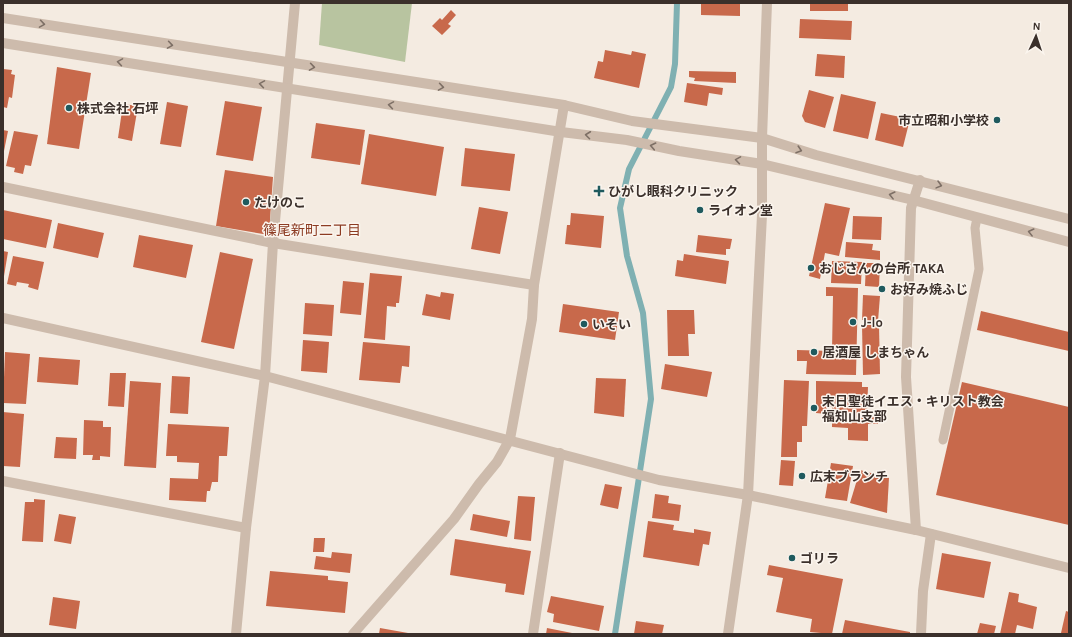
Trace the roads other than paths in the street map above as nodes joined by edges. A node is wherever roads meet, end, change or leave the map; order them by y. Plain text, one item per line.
1 (295, 3) edge
2 (767, 3) edge
3 (3, 18) edge
4 (3, 43) edge
5 (289, 64) junction
6 (288, 88) junction
7 (564, 105) junction
8 (561, 132) junction
9 (762, 138) junction
10 (762, 164) junction
11 (920, 180) junction
12 (3, 187) edge
13 (913, 200) junction
14 (977, 218) junction
15 (1069, 219) edge
16 (1069, 242) edge
17 (273, 243) junction
18 (534, 284) junction
19 (3, 318) edge
20 (265, 376) junction
21 (510, 440) junction
22 (943, 440) dead end
23 (560, 453) junction
24 (3, 481) edge
25 (748, 495) junction
26 (246, 528) junction
27 (916, 530) junction
28 (931, 534) junction
29 (1069, 568) edge
30 (236, 634) edge
31 (353, 634) edge
32 (533, 634) edge
33 (728, 634) edge
34 (921, 634) edge

1 - 5 street
2 - 9 street
3 -> 5 street
6 -> 4 street
5 - 6 street
5 -> 7 street
8 -> 6 street
6 - 17 street
7 - 8 street
7 - 9 street
10 -> 8 street
8 - 18 street
9 - 10 street
9 -> 11 street
13 -> 10 street
10 - 25 street
11 - 13 street
11 -> 15 street
12 - 17 street
13 - 14 street
13 - 27 street
16 -> 14 street
14 - 22 lane
17 - 18 street
17 - 20 street
18 - 21 street
19 - 20 street
20 - 21 street
20 - 26 street
21 - 23 street
21 - 31 street
23 - 25 street
23 - 32 street
24 - 26 street
25 - 27 street
25 - 33 street
26 - 30 street
27 - 28 street
28 - 29 street
28 - 34 street

